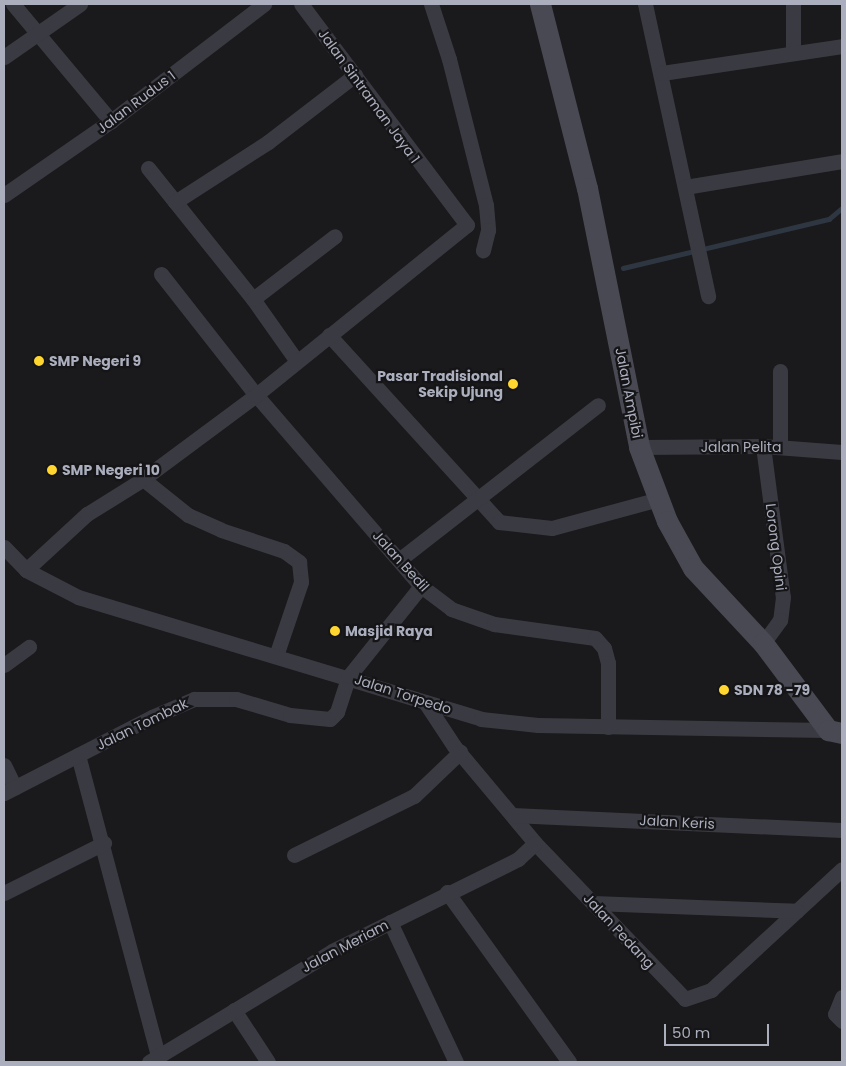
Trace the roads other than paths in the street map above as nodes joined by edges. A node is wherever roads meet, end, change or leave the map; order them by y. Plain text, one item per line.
1 (13, 4) edge
2 (80, 4) edge
3 (264, 4) edge
4 (301, 4) edge
5 (431, 4) edge
6 (540, 4) edge
7 (645, 4) edge
8 (793, 4) edge
9 (38, 34) junction
10 (842, 46) edge
11 (793, 52) junction
12 (4, 57) edge
13 (662, 73) junction
14 (355, 75) junction
15 (111, 121) junction
16 (842, 162) edge
17 (148, 168) dead end
18 (685, 187) junction
19 (4, 195) edge
20 (175, 202) junction
21 (334, 236) dead end
22 (483, 250) dead end
23 (161, 274) dead end
24 (708, 296) dead end
25 (253, 299) junction
26 (329, 335) junction
27 (296, 360) junction
28 (780, 371) dead end
29 (256, 395) junction
30 (598, 405) dead end
31 (763, 446) junction
32 (780, 446) junction
33 (639, 447) junction
34 (842, 452) edge
35 (143, 479) junction
36 (476, 499) junction
37 (659, 499) junction
38 (4, 547) edge
39 (399, 560) junction
40 (26, 570) junction
41 (421, 586) junction
42 (763, 644) junction
43 (29, 647) dead end
44 (276, 656) junction
45 (4, 664) edge
46 (349, 676) junction
47 (425, 702) junction
48 (608, 727) junction
49 (835, 732) edge
50 (460, 752) junction
51 (78, 755) junction
52 (4, 766) edge
53 (9, 790) edge
54 (512, 815) junction
55 (842, 830) edge
56 (104, 843) junction
57 (535, 843) junction
58 (294, 855) dead end
59 (842, 869) edge
60 (447, 892) junction
61 (4, 893) edge
62 (594, 903) junction
63 (797, 911) junction
64 (390, 922) junction
65 (842, 997) edge
66 (234, 1010) junction
67 (842, 1021) edge
68 (153, 1059) edge
69 (268, 1062) edge
70 (456, 1062) edge
71 (569, 1062) edge

1 - 9 street
2 - 9 street
3 - 15 street, Jalan Rudus 1
4 - 14 street, Jalan Sintraman Jaya 1
5 - 22 street
6 - 33 street, Jalan Ampibi
7 - 13 street
8 - 11 street
9 - 12 street
9 - 15 street
10 - 11 street
11 - 13 street
13 - 18 street
14 - 20 street
14 - 26 street, Jalan Sintraman Jaya 1
15 - 19 street, Jalan Rudus 1
16 - 18 street
17 - 20 street
18 - 24 street
20 - 25 street
21 - 25 street
23 - 29 street, Jalan Bedil
25 - 27 street
26 - 27 street
26 - 36 street
27 - 29 street
28 - 32 street
29 - 35 street
29 - 39 street, Jalan Bedil
30 - 36 street
31 - 32 street, Jalan Pelita
31 - 33 street, Jalan Pelita
31 - 42 street, Lorong Opini
32 - 34 street, Jalan Pelita
33 - 37 street, Jalan Ampibi
35 - 40 street
35 - 44 street
36 - 37 street
36 - 39 street
37 - 42 street, Jalan Ampibi
38 - 40 street, Jalan Torpedo
39 - 41 street, Jalan Bedil
40 - 44 street, Jalan Torpedo
41 - 46 street
41 - 48 street, Jalan Bedil
42 - 49 street, Jalan Ampibi
43 - 45 street
44 - 46 street, Jalan Torpedo
46 - 47 street, Jalan Torpedo
46 - 51 street, Jalan Tombak
47 - 48 street, Jalan Torpedo
47 - 50 street, Jalan Pedang
48 - 49 street, Jalan Torpedo
50 - 54 street, Jalan Pedang
50 - 58 street
51 - 53 street, Jalan Tombak
51 - 56 street
52 - 53 street
54 - 55 street, Jalan Keris
54 - 57 street, Jalan Pedang
56 - 61 street
56 - 68 street
57 - 60 street, Jalan Meriam
57 - 62 street, Jalan Pedang
59 - 63 street, Jalan Pedang
60 - 64 street, Jalan Meriam
60 - 71 street
62 - 63 street
62 - 63 street, Jalan Pedang
64 - 66 street, Jalan Meriam
64 - 70 street
65 - 67 street
66 - 68 street, Jalan Meriam
66 - 69 street

